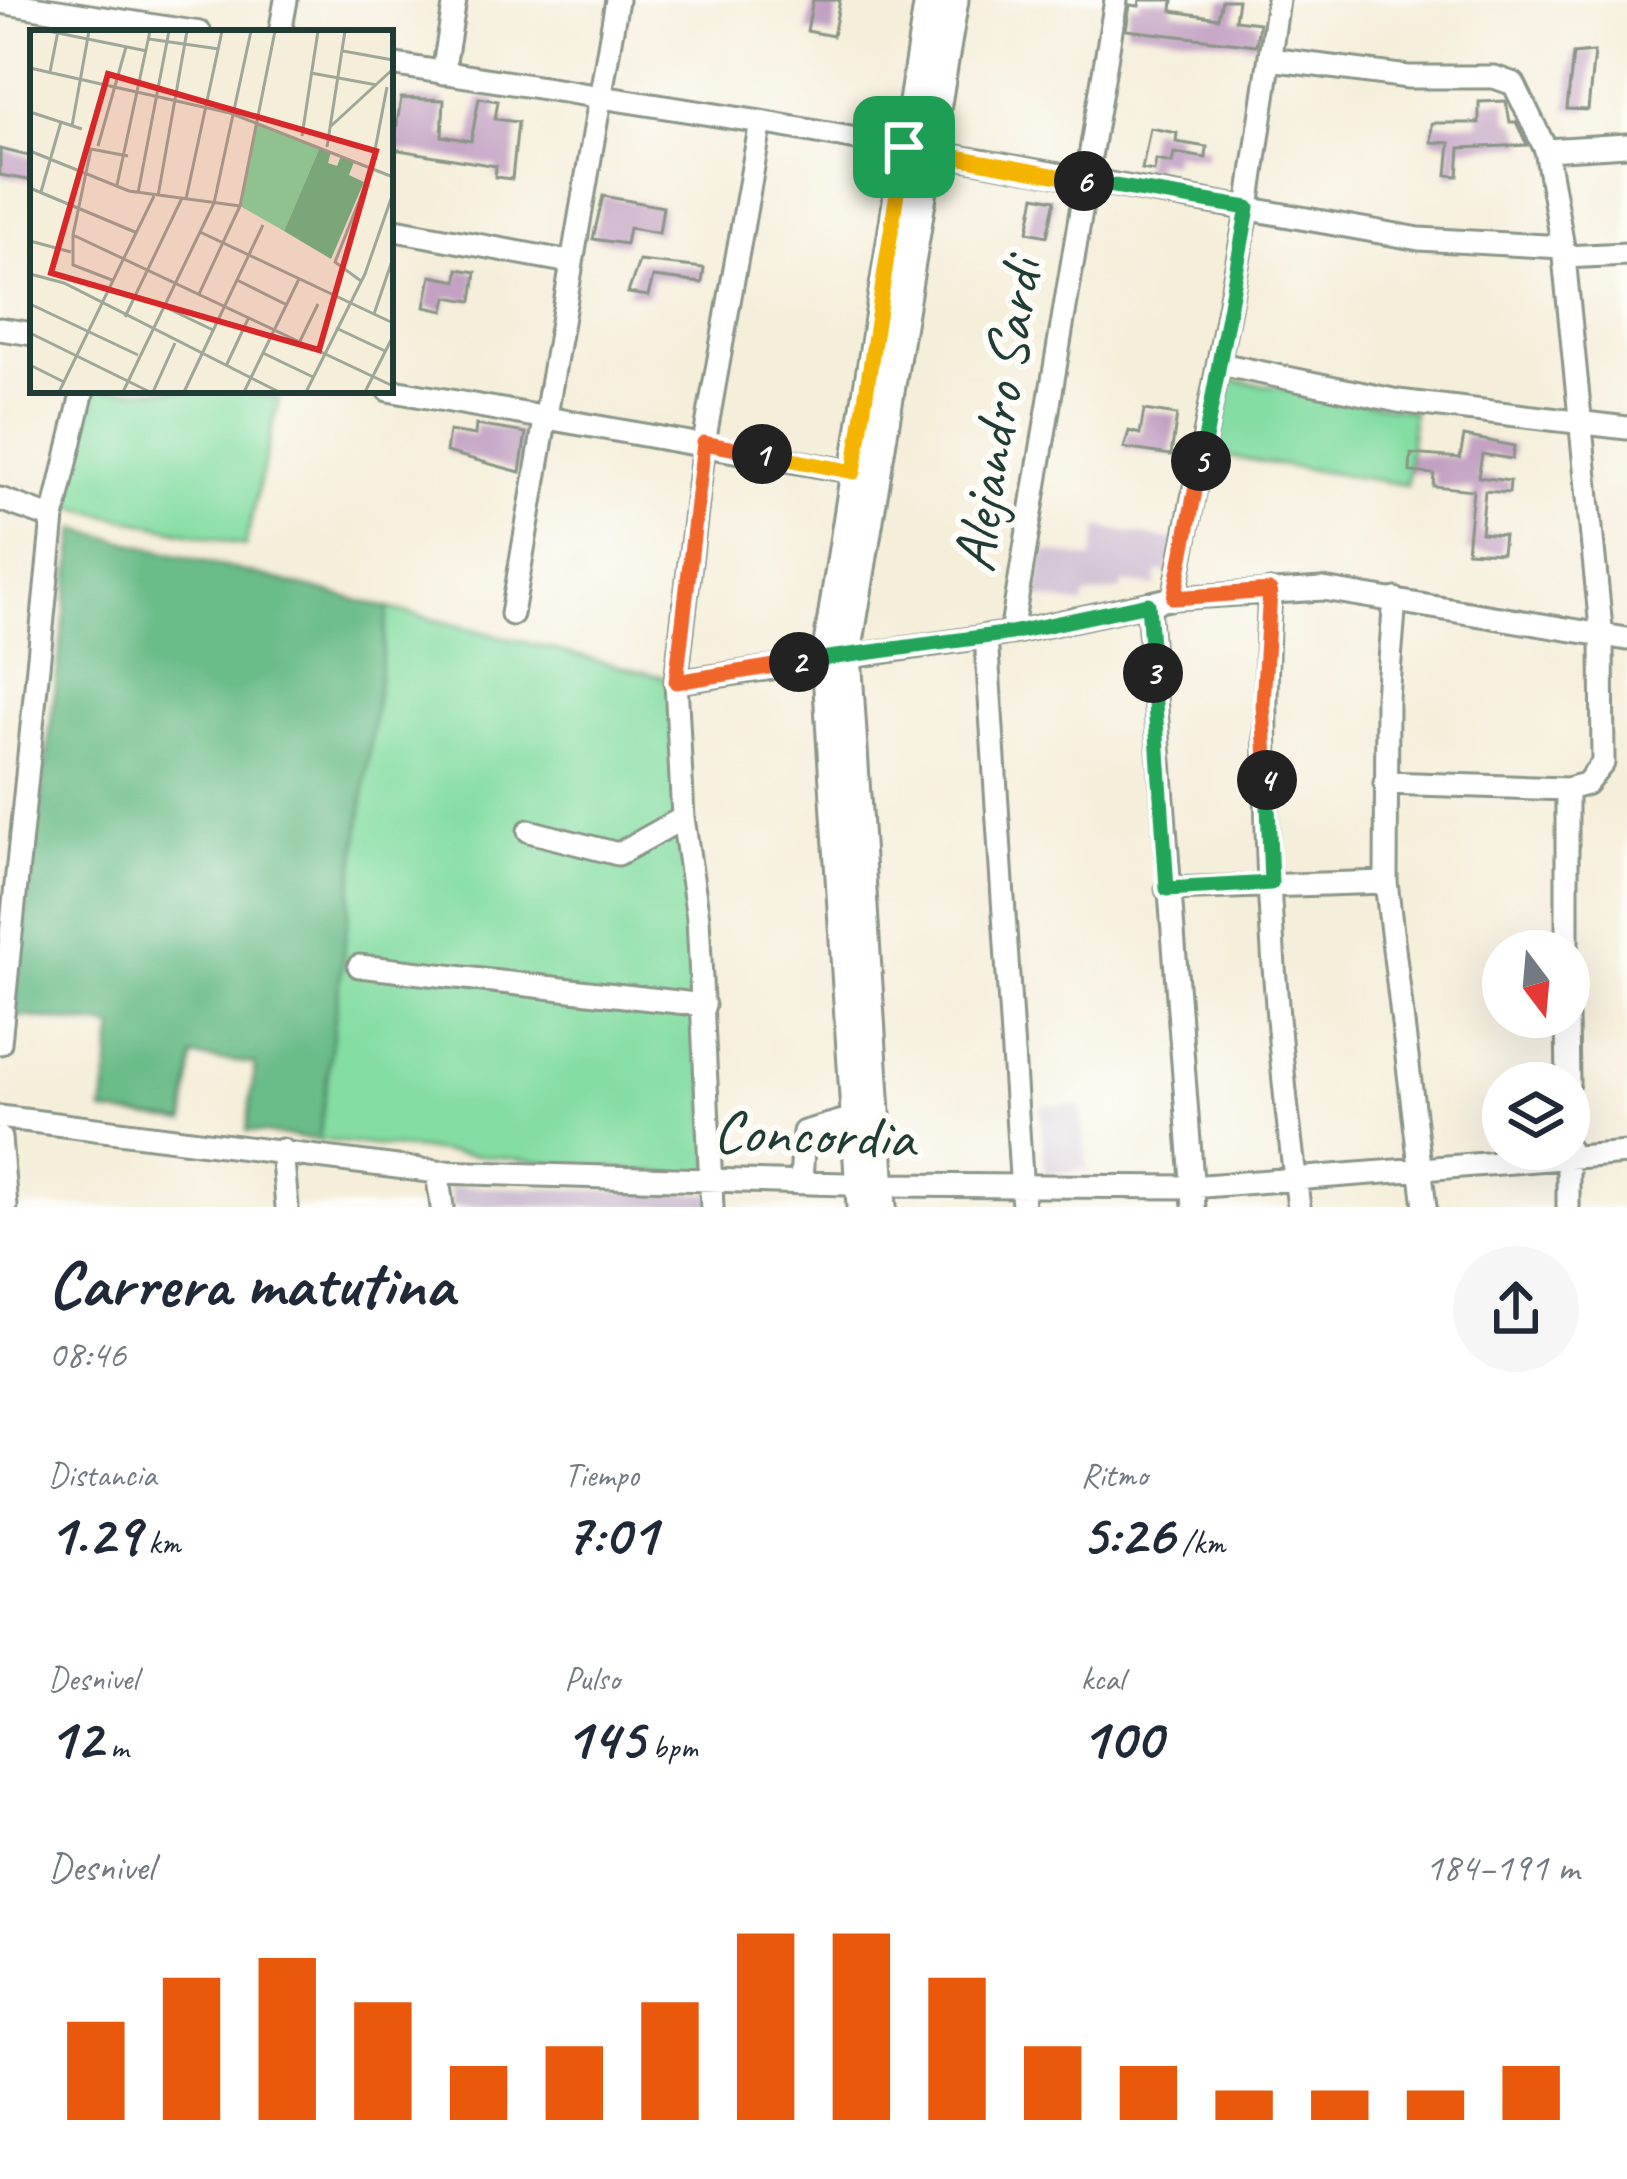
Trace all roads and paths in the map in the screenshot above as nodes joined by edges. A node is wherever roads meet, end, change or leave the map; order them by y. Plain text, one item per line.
1 (286, 0) edge
2 (455, 0) edge
3 (617, 0) edge
4 (929, 0) edge
5 (954, 0) edge
6 (1116, 0) edge
7 (1278, 0) edge
8 (0, 2) edge
9 (121, 27) edge
10 (160, 30) edge
11 (281, 30) edge
12 (1270, 58) junction
13 (393, 65) edge
14 (443, 73) junction
15 (599, 97) junction
16 (761, 122) junction
17 (1627, 145) edge
18 (916, 149) junction
19 (1546, 150) junction
20 (1082, 181) junction
21 (1248, 208) junction
22 (393, 230) edge
23 (1564, 252) junction
24 (1627, 254) edge
25 (571, 262) junction
26 (0, 329) edge
27 (30, 334) edge
28 (1220, 364) junction
29 (393, 391) edge
30 (82, 393) edge
31 (542, 415) junction
32 (1580, 424) junction
33 (1627, 428) edge
34 (704, 443) junction
35 (854, 472) junction
36 (0, 499) edge
37 (53, 518) junction
38 (1270, 591) junction
39 (1174, 598) junction
40 (1395, 599) junction
41 (1148, 604) junction
42 (512, 614) dead end
43 (1011, 633) junction
44 (986, 636) junction
45 (1602, 638) junction
46 (1627, 639) edge
47 (837, 656) junction
48 (676, 682) junction
49 (1385, 783) junction
50 (1567, 789) junction
51 (683, 818) junction
52 (529, 831) dead end
53 (1386, 882) junction
54 (1271, 883) junction
55 (1167, 889) junction
56 (1567, 930) edge
57 (359, 966) dead end
58 (704, 1006) junction
59 (0, 1043) edge
60 (0, 1117) edge
61 (857, 1117) junction
62 (0, 1138) edge
63 (282, 1150) junction
64 (1590, 1153) edge
65 (1627, 1153) edge
66 (1482, 1163) edge
67 (1421, 1170) junction
68 (1568, 1170) edge
69 (437, 1172) junction
70 (702, 1178) junction
71 (801, 1181) junction
72 (1296, 1182) junction
73 (871, 1195) edge
74 (1022, 1196) edge
75 (1193, 1197) edge
76 (6, 1207) edge
77 (287, 1207) edge
78 (442, 1207) edge
79 (699, 1207) edge
80 (712, 1207) edge
81 (1299, 1207) edge
82 (1425, 1207) edge
83 (1568, 1207) edge

1 - 11 street
2 - 14 street
3 - 15 street
4 - 18 main road
5 - 18 main road
6 - 20 street, Alejandro Sardi
7 - 12 street
8 - 9 street
9 - 10 street
12 - 19 street
12 - 21 street
13 - 14 street
14 - 15 street
15 - 16 street
15 - 25 street
16 - 18 street
16 - 34 street
17 - 19 street
18 - 20 street
18 - 35 main road
18 - 47 main road
19 - 23 street
20 - 21 street
20 - 43 street, Alejandro Sardi
21 - 23 street
21 - 28 street
22 - 25 street
23 - 24 street
23 - 32 street
25 - 31 street
26 - 27 street
28 - 32 street
28 - 39 street
29 - 31 street
30 - 37 street
31 - 34 street
31 - 42 street
32 - 33 street
32 - 45 street
34 - 35 street
34 - 48 street
35 - 47 main road
36 - 37 street
37 - 59 street
38 - 39 street
38 - 40 street
38 - 54 street
39 - 41 street
40 - 45 street
40 - 49 street
41 - 43 street
41 - 55 street
43 - 44 street
44 - 47 street
44 - 74 street, Alejandro Sardi
45 - 46 street
45 - 50 street
47 - 48 street
47 - 61 main road
47 - 73 main road
48 - 51 street
49 - 50 street
49 - 53 street
50 - 56 street
51 - 52 street
51 - 58 street
53 - 54 street
53 - 67 street
54 - 55 street
54 - 72 street
55 - 75 street
57 - 58 street
58 - 70 street
60 - 63 street, Concordia
61 - 71 street
61 - 73 main road
62 - 76 street
63 - 69 street, Concordia
63 - 77 street
64 - 65 street, Concordia
66 - 67 street, Concordia
67 - 72 street, Concordia
67 - 82 street
68 - 83 street
69 - 70 street, Concordia
69 - 78 street
70 - 71 street, Concordia
70 - 79 street
70 - 80 street
71 - 73 street, Concordia
72 - 75 street, Concordia
72 - 81 street
73 - 74 street, Concordia
74 - 75 street, Concordia

